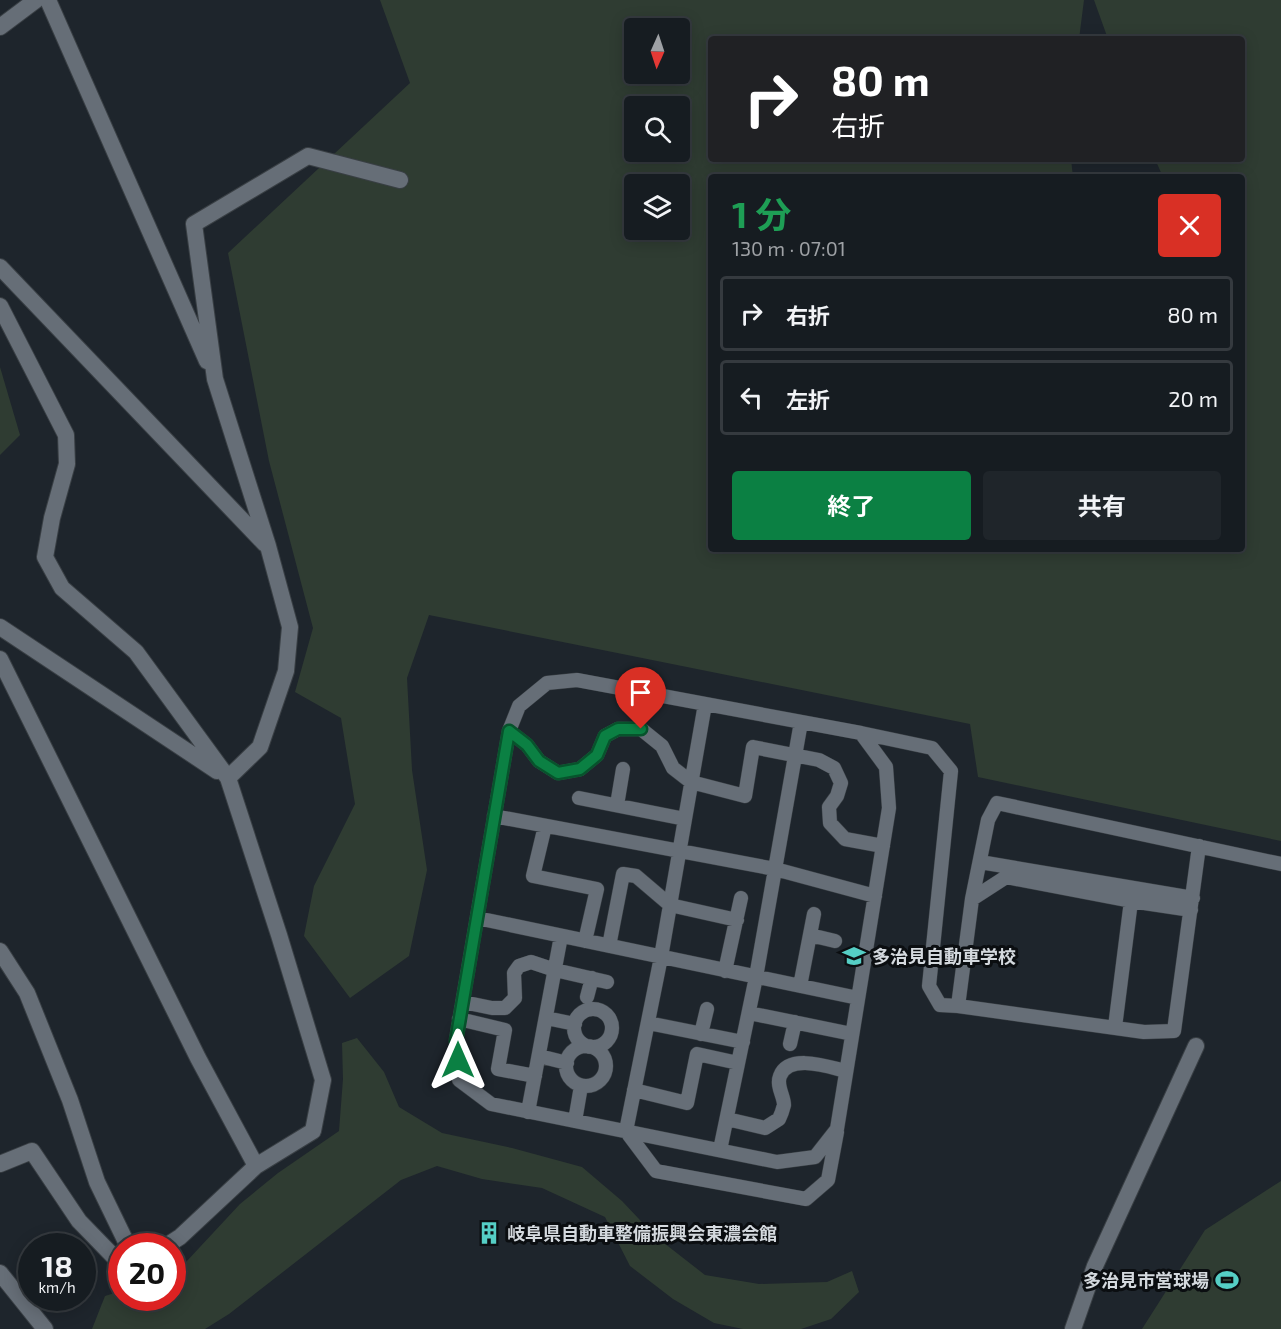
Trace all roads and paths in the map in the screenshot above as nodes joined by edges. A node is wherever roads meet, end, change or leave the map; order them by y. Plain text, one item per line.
1 (36, 0) edge
2 (48, 0) edge
3 (0, 27) edge
4 (400, 180) dead end
5 (0, 267) edge
6 (0, 306) edge
7 (215, 379) junction
8 (268, 546) junction
9 (0, 627) edge
10 (0, 659) edge
11 (705, 704) junction
12 (801, 722) junction
13 (509, 731) junction
14 (861, 734) junction
15 (795, 755) junction
16 (623, 769) dead end
17 (228, 778) junction
18 (691, 782) junction
19 (579, 798) dead end
20 (617, 805) junction
21 (494, 816) junction
22 (685, 819) junction
23 (545, 826) junction
24 (883, 846) junction
25 (1199, 846) junction
26 (679, 850) junction
27 (980, 862) junction
28 (1281, 864) edge
29 (775, 869) junction
30 (874, 896) junction
31 (741, 898) dead end
32 (972, 899) junction
33 (1131, 901) junction
34 (1192, 904) junction
35 (670, 905) junction
36 (814, 914) dead end
37 (477, 918) junction
38 (737, 920) junction
39 (810, 935) junction
40 (561, 936) junction
41 (585, 941) junction
42 (835, 941) dead end
43 (609, 946) junction
44 (0, 951) edge
45 (660, 957) junction
46 (555, 970) junction
47 (725, 970) junction
48 (756, 977) junction
49 (592, 978) junction
50 (607, 982) dead end
51 (800, 986) junction
52 (587, 997) dead end
53 (858, 998) junction
54 (463, 1002) junction
55 (958, 1006) junction
56 (707, 1009) dead end
57 (749, 1013) junction
58 (546, 1018) junction
59 (459, 1019) junction
60 (795, 1022) junction
61 (648, 1023) junction
62 (575, 1024) junction
63 (1115, 1027) junction
64 (701, 1034) junction
65 (852, 1034) junction
66 (743, 1042) junction
67 (790, 1044) dead end
68 (1196, 1046) dead end
69 (589, 1047) junction
70 (539, 1056) junction
71 (567, 1063) junction
72 (738, 1064) junction
73 (846, 1071) junction
74 (535, 1076) junction
75 (581, 1086) junction
76 (634, 1090) junction
77 (528, 1112) junction
78 (727, 1119) junction
79 (575, 1121) junction
80 (837, 1129) junction
81 (626, 1131) junction
82 (720, 1150) junction
83 (0, 1164) edge
84 (256, 1166) junction
85 (122, 1233) edge
86 (183, 1233) edge
87 (108, 1251) edge
88 (0, 1272) edge
89 (45, 1329) edge
90 (1073, 1329) edge

1 - 3 street
2 - 7 street
4 - 7 street
5 - 8 street
6 - 17 street
7 - 8 street
8 - 17 street
9 - 17 street
10 - 84 street
11 - 12 lane
11 - 13 lane
11 - 18 lane
12 - 14 lane
12 - 15 lane
13 - 18 lane
13 - 21 lane
14 - 24 lane
14 - 55 lane
15 - 18 lane
15 - 24 lane
15 - 29 lane
16 - 20 lane
17 - 84 street
18 - 22 lane
19 - 20 lane
20 - 22 lane
21 - 23 lane
21 - 37 lane
22 - 26 lane
23 - 26 lane
23 - 41 lane
24 - 30 lane
25 - 27 lane
25 - 28 lane
25 - 34 lane
26 - 29 lane
26 - 35 lane
27 - 32 lane
27 - 34 lane
29 - 30 lane
29 - 48 lane
30 - 53 lane
31 - 38 lane
32 - 33 lane
32 - 55 lane
33 - 34 lane
33 - 63 lane
34 - 63 lane
35 - 38 lane
35 - 43 lane
35 - 45 lane
36 - 39 lane
37 - 40 lane
37 - 54 lane
38 - 47 lane
39 - 42 lane
39 - 51 lane
40 - 41 lane
40 - 46 lane
41 - 43 lane
43 - 45 lane
44 - 85 street
45 - 47 lane
45 - 61 lane
46 - 49 lane
46 - 54 lane
46 - 58 lane
47 - 48 lane
48 - 51 lane
48 - 57 lane
49 - 50 lane
49 - 52 lane
51 - 53 lane
53 - 65 lane
54 - 59 lane
55 - 63 lane
56 - 64 lane
57 - 60 lane
57 - 66 lane
58 - 62 lane
58 - 70 lane
59 - 74 lane
59 - 77 lane
60 - 65 lane
60 - 67 lane
61 - 64 lane
61 - 76 lane
62 - 69 lane
62 - 69 lane
64 - 66 lane
65 - 73 lane
66 - 72 lane
68 - 90 street
69 - 71 lane
69 - 75 lane
70 - 71 lane
70 - 74 lane
71 - 75 lane
72 - 76 lane
72 - 78 lane
73 - 78 lane
73 - 80 lane
74 - 77 lane
75 - 79 lane
76 - 81 lane
77 - 79 lane
78 - 82 lane
79 - 81 lane
80 - 81 lane
80 - 82 lane
81 - 82 lane
83 - 87 street
84 - 86 street
88 - 89 street

